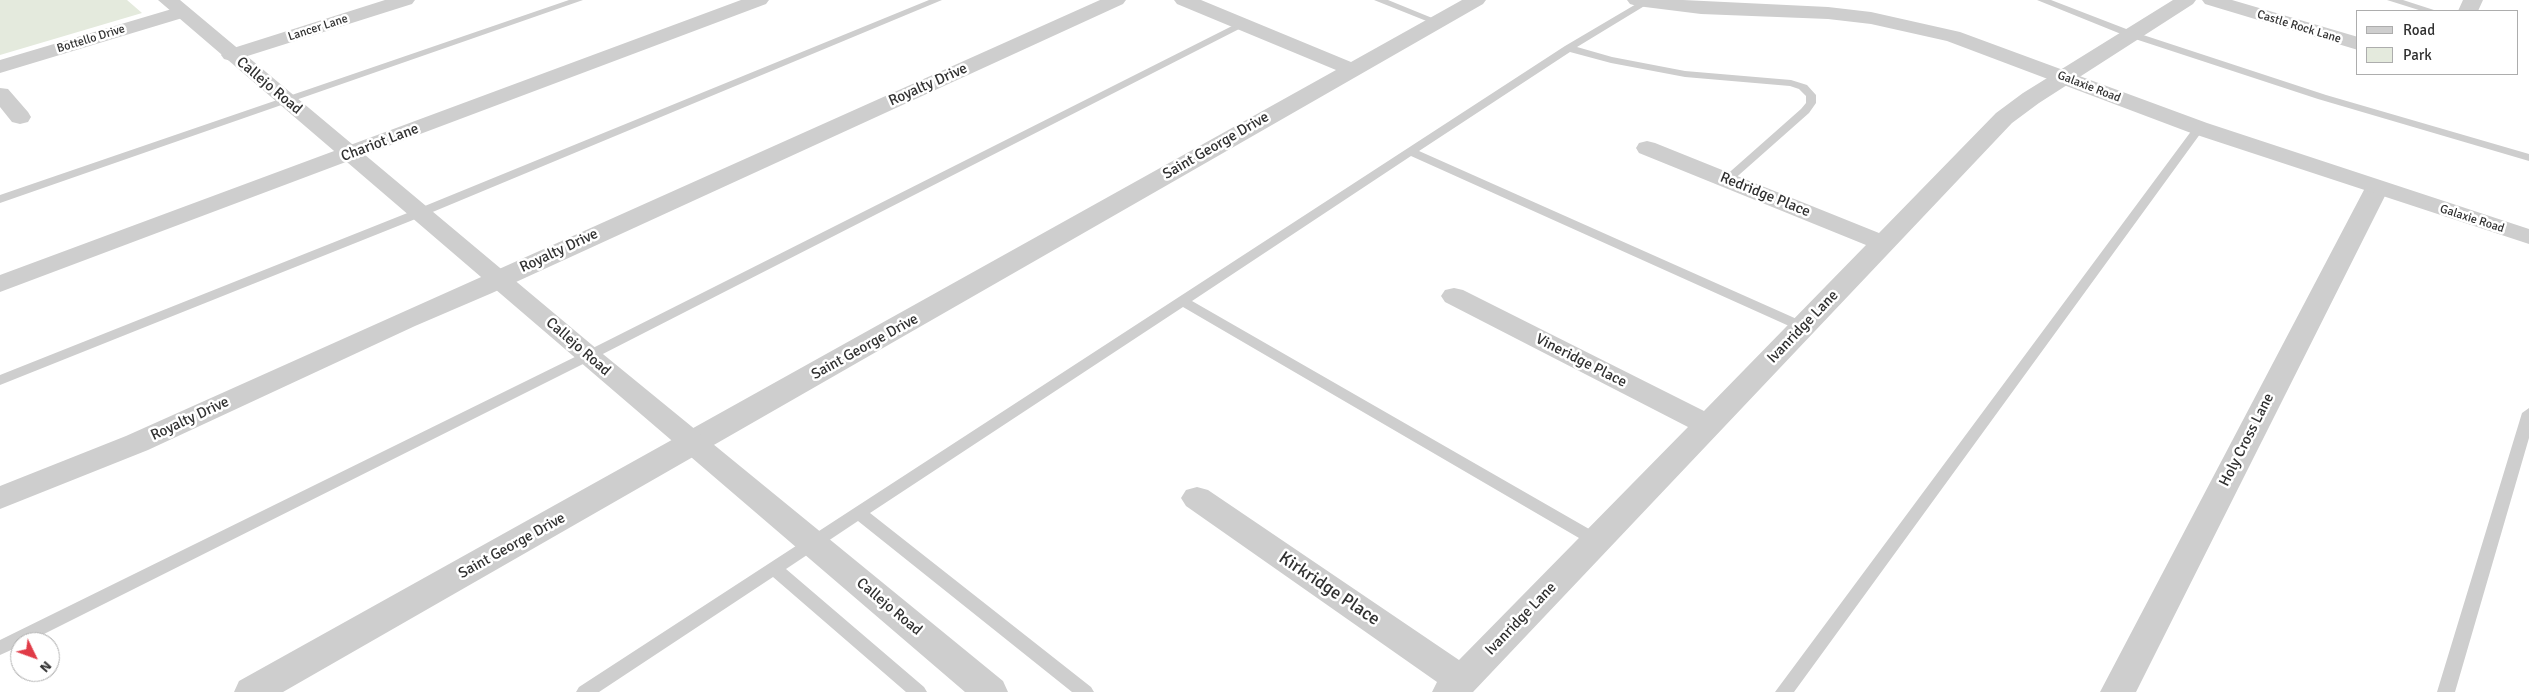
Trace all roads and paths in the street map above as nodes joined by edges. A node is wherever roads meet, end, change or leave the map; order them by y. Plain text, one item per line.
1 (405, 0) edge
2 (578, 0) edge
3 (759, 0) edge
4 (937, 0) edge
5 (1116, 0) edge
6 (1184, 0) edge
7 (1379, 0) edge
8 (1476, 0) edge
9 (2042, 0) edge
10 (2186, 0) edge
11 (2212, 0) edge
12 (2392, 0) edge
13 (1641, 1) edge
14 (1743, 5) edge
15 (175, 6) edge
16 (2428, 10) edge
17 (1437, 22) junction
18 (1242, 24) junction
19 (2130, 34) junction
20 (2356, 43) edge
21 (1569, 48) junction
22 (231, 55) junction
23 (0, 67) edge
24 (1351, 69) junction
25 (2065, 77) junction
26 (0, 94) edge
27 (288, 101) junction
28 (20, 117) dead end
29 (2199, 128) junction
30 (1647, 148) dead end
31 (1411, 152) junction
32 (349, 155) junction
33 (2529, 158) edge
34 (1727, 180) junction
35 (2376, 188) junction
36 (0, 199) edge
37 (420, 213) junction
38 (2529, 237) edge
39 (1882, 243) junction
40 (499, 279) junction
41 (0, 284) edge
42 (1454, 296) dead end
43 (1183, 302) junction
44 (1804, 327) junction
45 (588, 356) junction
46 (0, 380) edge
47 (2529, 413) edge
48 (1708, 425) junction
49 (693, 444) junction
50 (0, 498) edge
51 (1197, 498) dead end
52 (860, 514) junction
53 (1597, 541) junction
54 (814, 544) junction
55 (776, 569) junction
56 (0, 648) edge
57 (1456, 686) edge
58 (252, 692) edge
59 (585, 692) edge
60 (918, 692) edge
61 (990, 692) edge
62 (1085, 692) edge
63 (1784, 692) edge
64 (2118, 692) edge
65 (2446, 692) edge

1 - 22 street, Lancer Lane
2 - 27 lane
3 - 32 street, Chariot Lane
4 - 37 lane
5 - 40 street, Royalty Drive
6 - 18 street
7 - 17 lane
8 - 17 street, Saint George Drive
9 - 19 lane
10 - 19 street, Ivanridge Lane
11 - 20 street, Castle Rock Lane
12 - 16 lane
13 - 14 street, Galaxie Road
13 - 21 lane
14 - 25 street, Galaxie Road
15 - 22 street, Callejo Road
15 - 23 street, Bottello Drive
17 - 24 street, Saint George Drive
18 - 24 street
18 - 45 lane
19 - 25 street, Ivanridge Lane
19 - 33 lane
21 - 31 lane
21 - 34 lane
22 - 27 street, Callejo Road
24 - 49 street, Saint George Drive
25 - 29 street, Galaxie Road
25 - 39 street, Ivanridge Lane
26 - 28 street
27 - 32 street, Callejo Road
27 - 36 lane
29 - 35 street, Galaxie Road
29 - 63 lane
30 - 34 street, Redridge Place
31 - 43 lane
31 - 44 lane
32 - 37 street, Callejo Road
32 - 41 street, Chariot Lane
34 - 39 street, Redridge Place
35 - 38 street, Galaxie Road
35 - 64 street, Holy Cross Lane
37 - 40 street, Callejo Road
37 - 46 lane
39 - 44 street, Ivanridge Lane
40 - 45 street, Callejo Road
40 - 50 street, Royalty Drive
42 - 48 street, Vineridge Place
43 - 52 lane
43 - 53 lane
44 - 48 street, Ivanridge Lane
45 - 49 street, Callejo Road
45 - 56 lane
47 - 65 lane
48 - 53 street, Ivanridge Lane
49 - 54 street, Callejo Road
49 - 58 street, Saint George Drive
51 - 57 street, Kirkridge Place
52 - 54 lane
52 - 62 lane
53 - 57 street, Ivanridge Lane
54 - 55 lane
54 - 61 street, Callejo Road
55 - 59 lane
55 - 60 lane

